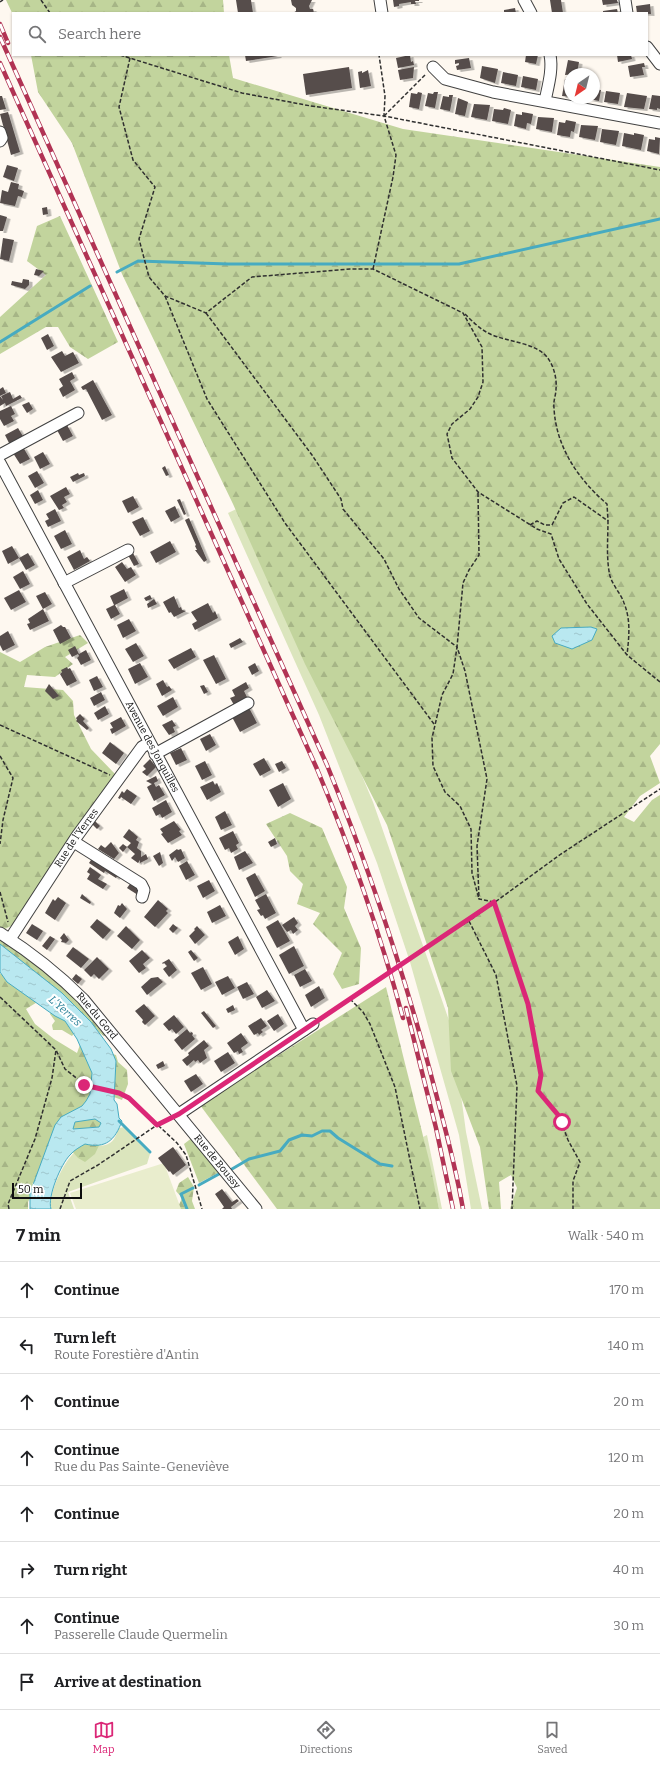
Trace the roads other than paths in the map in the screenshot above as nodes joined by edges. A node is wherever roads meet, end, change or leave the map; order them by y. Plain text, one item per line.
1 (380, 0) edge
2 (524, 0) edge
3 (625, 0) edge
4 (382, 12) edge
5 (530, 12) edge
6 (627, 12) edge
7 (648, 48) edge
8 (550, 56) edge
9 (660, 64) edge
10 (433, 67) road end
11 (545, 101) junction
12 (660, 123) edge
13 (0, 132) edge
14 (0, 141) edge
15 (78, 413) dead end
16 (0, 455) edge
17 (0, 463) edge
18 (128, 550) dead end
19 (64, 583) junction
20 (248, 703) dead end
21 (149, 743) junction
22 (155, 754) junction
23 (74, 842) junction
24 (142, 897) dead end
25 (0, 933) edge
26 (11, 937) junction
27 (179, 1114) junction
28 (256, 1209) edge

1 - 4 street
2 - 5 street
3 - 6 street
7 - 9 street
8 - 11 street
10 - 11 street
11 - 12 street
13 - 14 street
15 - 16 street
17 - 19 street, Avenue des Jonquilles
18 - 19 street
19 - 21 street, Avenue des Jonquilles
20 - 22 street
21 - 22 street, Avenue des Jonquilles
21 - 23 street, Rue de l'Yerres
22 - 27 street, Avenue des Jonquilles
23 - 24 street
23 - 26 street, Rue de l'Yerres
25 - 26 street, Rue du Gord
26 - 27 street, Rue du Gord
27 - 28 street, Rue de Boussy

